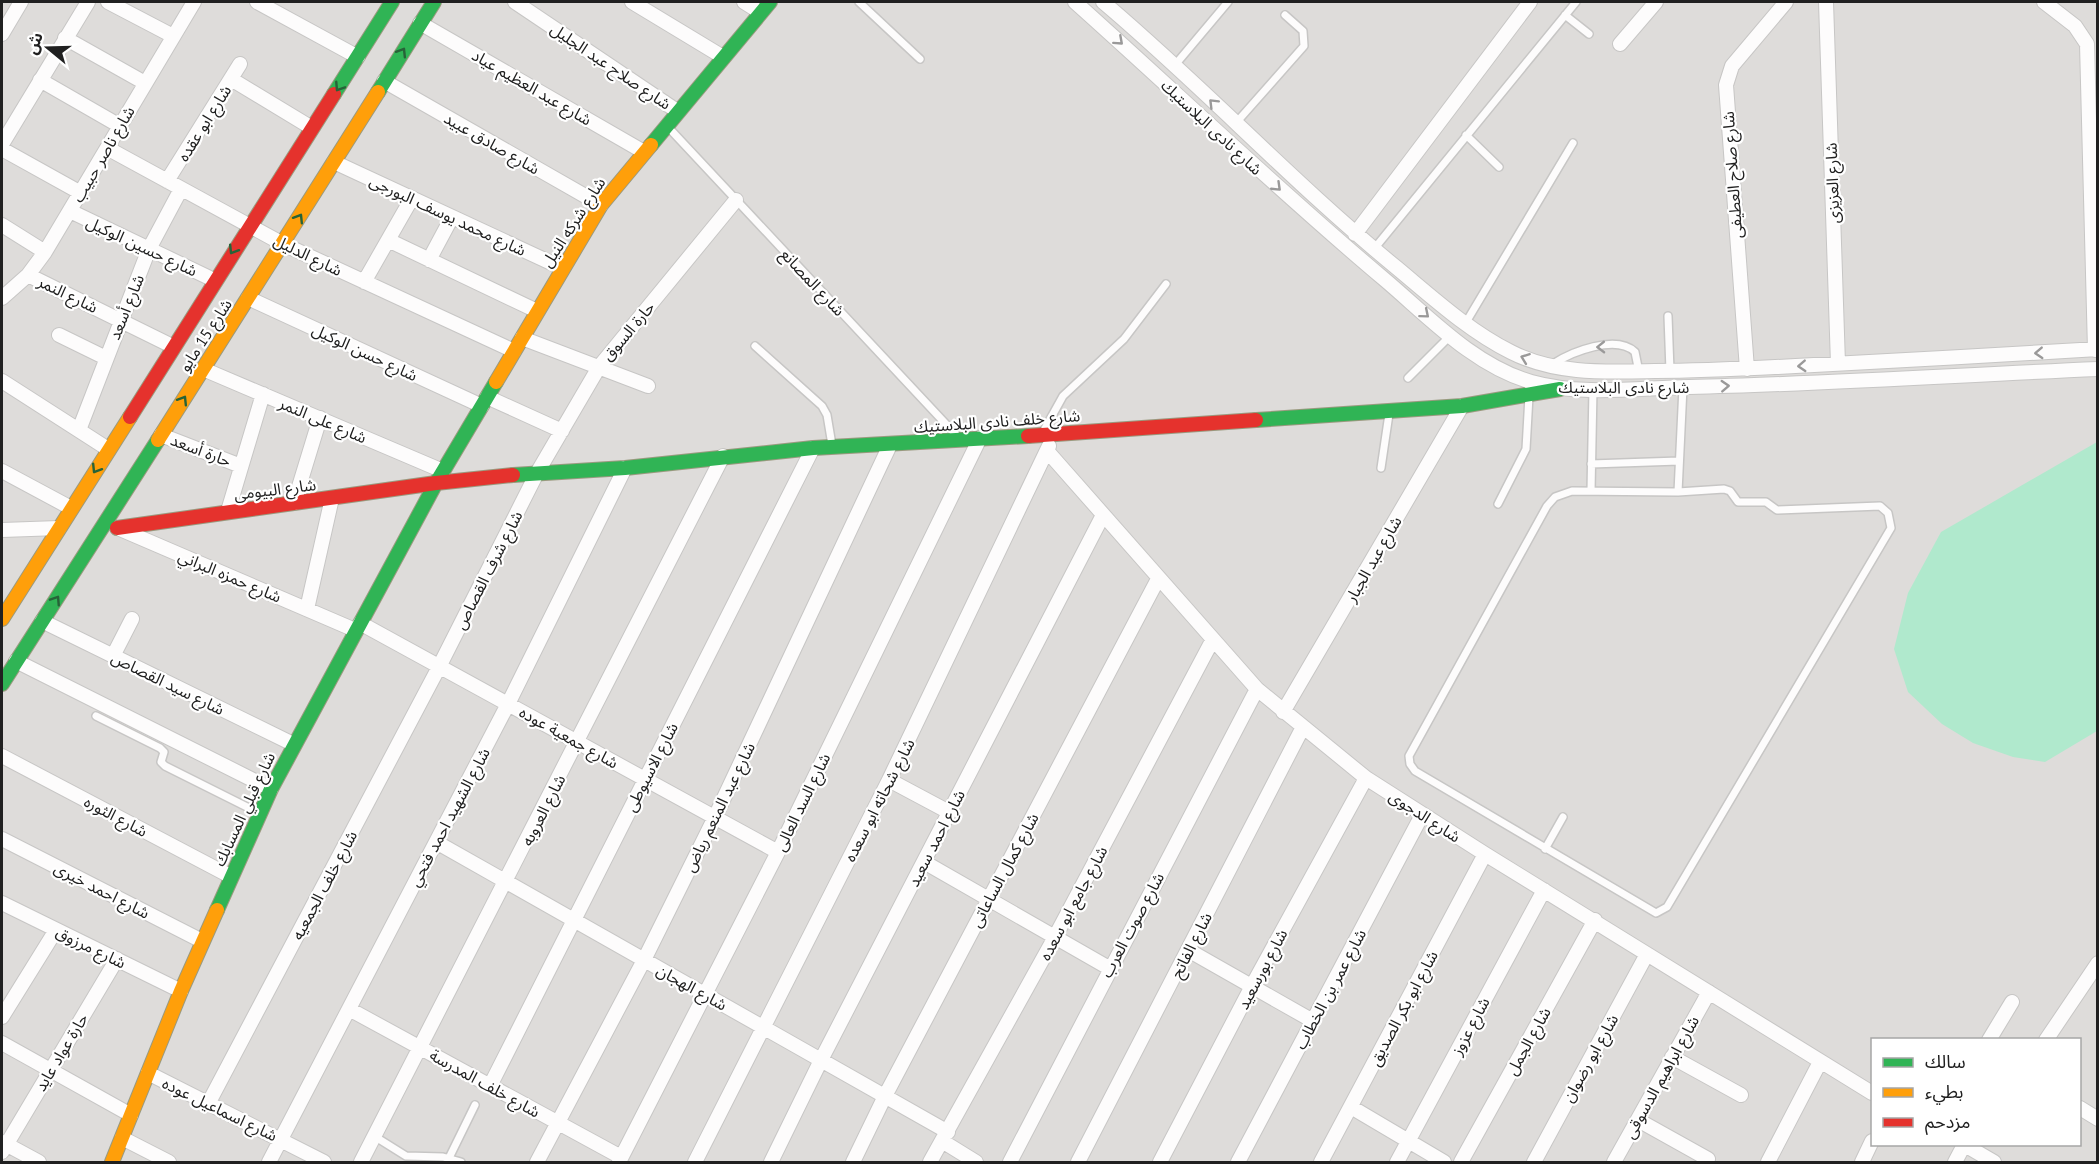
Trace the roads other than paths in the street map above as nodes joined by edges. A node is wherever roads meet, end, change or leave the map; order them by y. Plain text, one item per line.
1 (88, 2) edge
2 (108, 2) edge
3 (194, 2) edge
4 (257, 2) edge
5 (392, 2) edge
6 (434, 2) edge
7 (515, 2) edge
8 (632, 2) edge
9 (744, 2) edge
10 (770, 2) edge
11 (860, 2) edge
12 (1075, 2) edge
13 (1103, 2) edge
14 (1228, 2) edge
15 (1530, 2) edge
16 (1576, 2) edge
17 (1656, 2) edge
18 (1786, 2) edge
19 (1826, 2) edge
20 (2044, 2) edge
21 (2, 4) edge
22 (18, 7) edge
23 (760, 12) junction
24 (1286, 15) dead end
25 (1565, 15) junction
26 (420, 23) junction
27 (2, 34) edge
28 (1589, 34) dead end
29 (173, 36) junction
30 (65, 38) junction
31 (1620, 44) dead end
32 (358, 57) junction
33 (723, 57) junction
34 (920, 59) dead end
35 (240, 64) dead end
36 (1175, 65) junction
37 (231, 79) junction
38 (40, 80) junction
39 (384, 81) junction
40 (145, 83) junction
41 (677, 111) junction
42 (1235, 124) junction
43 (666, 125) junction
44 (120, 126) junction
45 (312, 128) junction
46 (1466, 135) junction
47 (1573, 143) dead end
48 (2, 144) edge
49 (107, 148) junction
50 (2, 149) edge
51 (644, 152) junction
52 (334, 162) junction
53 (1499, 167) dead end
54 (167, 181) junction
55 (181, 189) junction
56 (81, 193) junction
57 (412, 198) junction
58 (736, 200) junction
59 (601, 205) junction
60 (70, 212) junction
61 (452, 217) junction
62 (2, 225) edge
63 (249, 225) junction
64 (1355, 234) junction
65 (388, 240) junction
66 (283, 244) junction
67 (149, 249) junction
68 (1374, 249) junction
69 (45, 252) junction
70 (429, 260) junction
71 (562, 268) junction
72 (28, 275) junction
73 (214, 280) junction
74 (364, 282) junction
75 (1166, 284) dead end
76 (2, 298) edge
77 (249, 298) junction
78 (537, 311) junction
79 (1668, 316) dead end
80 (121, 319) junction
81 (1465, 324) junction
82 (59, 335) dead end
83 (1451, 335) junction
84 (522, 338) junction
85 (172, 346) junction
86 (754, 346) dead end
87 (2096, 350) edge
88 (514, 351) junction
89 (106, 358) junction
90 (1838, 364) junction
91 (1550, 366) junction
92 (598, 367) junction
93 (203, 369) junction
94 (1747, 369) junction
95 (2097, 369) edge
96 (1670, 371) junction
97 (1638, 372) junction
98 (1407, 378) dead end
99 (2, 381) edge
100 (648, 386) dead end
101 (1683, 387) junction
102 (1560, 388) junction
103 (1593, 389) junction
104 (263, 394) junction
105 (1529, 394) junction
106 (485, 402) junction
107 (1462, 406) junction
108 (1389, 411) junction
109 (320, 418) junction
110 (79, 430) junction
111 (562, 431) junction
112 (1047, 434) junction
113 (161, 435) junction
114 (980, 438) junction
115 (959, 439) junction
116 (890, 445) junction
117 (832, 447) junction
118 (813, 448) junction
119 (108, 449) junction
120 (1048, 452) junction
121 (723, 456) junction
122 (1679, 461) junction
123 (1591, 464) junction
124 (241, 466) junction
125 (625, 468) junction
126 (1381, 468) dead end
127 (2, 471) edge
128 (444, 471) junction
129 (537, 473) junction
130 (436, 483) junction
131 (1591, 491) junction
132 (1678, 492) junction
133 (332, 498) junction
134 (294, 502) junction
135 (1498, 504) dead end
136 (71, 508) junction
137 (228, 511) junction
138 (1103, 515) junction
139 (111, 525) junction
140 (59, 528) junction
141 (2, 530) edge
142 (1158, 579) junction
143 (307, 609) junction
144 (2, 619) edge
145 (132, 619) dead end
146 (42, 621) junction
147 (357, 627) junction
148 (1212, 641) junction
149 (113, 656) junction
150 (16, 661) junction
151 (439, 667) junction
152 (2, 684) edge
153 (1257, 689) junction
154 (508, 704) junction
155 (1283, 712) junction
156 (96, 716) dead end
157 (1304, 727) junction
158 (578, 742) junction
159 (293, 744) junction
160 (2, 756) edge
161 (1366, 778) junction
162 (645, 779) junction
163 (889, 780) junction
164 (271, 789) junction
165 (949, 812) junction
166 (260, 814) junction
167 (1422, 815) junction
168 (715, 817) junction
169 (1563, 817) dead end
170 (2, 839) edge
171 (436, 842) junction
172 (1545, 849) junction
173 (778, 852) junction
174 (1485, 854) junction
175 (924, 862) junction
176 (230, 876) junction
177 (506, 882) junction
178 (1544, 890) junction
179 (988, 899) junction
180 (2, 903) edge
181 (574, 920) junction
182 (1595, 920) junction
183 (56, 930) junction
184 (1054, 937) junction
185 (202, 941) junction
186 (1188, 950) junction
187 (1647, 954) junction
188 (117, 959) junction
189 (644, 960) junction
190 (2097, 963) edge
191 (1109, 968) junction
192 (1252, 986) junction
193 (181, 991) junction
194 (1709, 992) junction
195 (706, 995) junction
196 (2013, 1002) dead end
197 (349, 1009) junction
198 (2, 1017) edge
199 (1313, 1021) junction
200 (763, 1028) junction
201 (1990, 1038) edge
202 (2047, 1038) edge
203 (2, 1043) edge
204 (420, 1048) junction
205 (1672, 1057) junction
206 (821, 1060) junction
207 (1821, 1062) junction
208 (50, 1070) junction
209 (148, 1073) junction
210 (490, 1086) junction
211 (1871, 1092) edge
212 (1741, 1095) dead end
213 (885, 1096) junction
214 (208, 1104) junction
215 (475, 1105) dead end
216 (1351, 1107) junction
217 (2081, 1109) edge
218 (131, 1115) junction
219 (2097, 1119) edge
220 (1638, 1120) junction
221 (558, 1123) junction
222 (374, 1136) junction
223 (945, 1136) junction
224 (122, 1138) junction
225 (281, 1140) junction
226 (1408, 1141) junction
227 (1871, 1143) edge
228 (3, 1146) edge
229 (1963, 1146) edge
230 (1966, 1146) edge
231 (448, 1158) junction
232 (620, 1160) edge
233 (1708, 1160) dead end
234 (39, 1162) edge
235 (112, 1162) edge
236 (169, 1162) edge
237 (269, 1162) edge
238 (324, 1162) edge
239 (361, 1162) edge
240 (461, 1162) edge
241 (537, 1162) edge
242 (695, 1162) edge
243 (771, 1162) edge
244 (853, 1162) edge
245 (930, 1162) edge
246 (976, 1162) edge
247 (1011, 1162) edge
248 (1078, 1162) edge
249 (1160, 1162) edge
250 (1238, 1162) edge
251 (1322, 1162) edge
252 (1397, 1162) edge
253 (1444, 1162) edge
254 (1461, 1162) edge
255 (1534, 1162) edge
256 (1614, 1162) edge
257 (1768, 1162) edge
258 (1862, 1162) edge
259 (1955, 1162) edge
260 (1994, 1162) edge

1 - 30 street
2 - 29 street
3 - 29 street, شارع ناصر حبيب
4 - 32 street
5 - 32 street, شارع 15 مايو
6 - 26 street, شارع 15 مايو
7 - 41 street, شارع صلاح عبد الجليل
8 - 33 street
9 - 23 street
10 - 23 street, شارع شركه النيل
11 - 34 lane
12 -> 83 street, شارع نادى البلاستيك
13 - 36 street, شارع نادى البلاستيك
14 - 36 lane
15 - 64 street
16 - 25 lane
17 - 31 street
18 - 94 street, شارع صلاح العطيفى
19 - 90 street, شارع العزيزى
20 - 87 street
21 - 22 street
22 - 27 street
23 - 33 street, شارع شركه النيل
24 - 42 lane
25 - 28 lane
25 - 46 lane
39 -> 26 street, شارع 15 مايو
26 - 51 street, شارع عبد العظيم عياد
29 - 40 street, شارع ناصر حبيب
30 - 38 street
30 - 40 street
32 -> 45 street, شارع 15 مايو
33 - 41 street, شارع شركه النيل
35 - 37 street, شارع ابو عقده
42 -> 36 street, شارع نادى البلاستيك
37 - 45 street
37 - 54 street, شارع ابو عقده
38 - 44 street
38 - 48 street
39 - 52 street, شارع 15 مايو
39 - 59 street, شارع صادق عبيد
40 - 44 street, شارع ناصر حبيب
41 - 43 street, شارع شركه النيل
42 - 64 street, شارع نادى البلاستيك
43 - 51 street, شارع شركه النيل
43 - 58 lane, شارع المصانع
44 - 49 street, شارع ناصر حبيب
45 - 63 street, شارع 15 مايو
46 - 53 lane
46 - 68 lane
47 - 81 lane
49 - 54 street, شارع الدليل
49 - 56 street, شارع ناصر حبيب
50 - 56 street
51 - 59 street, شارع شركه النيل
52 - 57 street, شارع محمد يوسف البورجى
66 -> 52 street, شارع 15 مايو
54 - 55 street, شارع الدليل
55 - 63 street, شارع الدليل
55 - 67 street, شارع أسعد
56 - 60 street, شارع ناصر حبيب
57 - 61 street, شارع محمد يوسف البورجى
57 - 65 street
58 - 92 street, حارة السوق
58 - 115 lane, شارع المصانع
59 - 71 street, شارع شركه النيل
60 - 67 street, شارع حسين الوكيل
60 - 69 street, شارع ناصر حبيب
61 - 70 street
61 - 71 street, شارع محمد يوسف البورجى
62 - 69 street
63 - 66 street, شارع الدليل
63 -> 73 street, شارع 15 مايو
64 - 68 street, شارع نادى البلاستيك
65 - 70 street
65 - 74 street
66 - 74 street, شارع الدليل
66 - 77 street, شارع 15 مايو
67 - 73 street, شارع حسين الوكيل
67 - 80 street, شارع أسعد
68 - 81 street, شارع نادى البلاستيك
69 - 72 street, شارع ناصر حبيب
70 - 78 street
71 - 78 street, شارع شركه النيل
72 - 76 street, شارع ناصر حبيب
72 - 80 street, شارع النمر
73 - 85 street, شارع 15 مايو
74 - 88 street, شارع الدليل
75 - 112 lane
77 - 93 street, شارع 15 مايو
77 - 106 street, شارع حسن الوكيل
78 - 84 street, شارع شركه النيل
79 - 96 lane
80 - 85 street, شارع النمر
80 - 89 street, شارع أسعد
91 -> 81 street, شارع نادى البلاستيك
82 - 89 street
83 - 98 lane
83 - 102 street, شارع نادى البلاستيك
84 - 88 street, شارع شركه النيل
84 - 92 street
85 - 119 street, شارع 15 مايو
86 - 117 lane
87 -> 90 street, شارع نادى البلاستيك
88 - 106 street, شارع شركه النيل
89 - 110 street, شارع أسعد
90 -> 94 street, شارع نادى البلاستيك
91 - 97 street, شارع نادى البلاستيك
97 -> 91 lane
92 - 100 street
92 - 111 street, حارة السوق
93 - 104 street, شارع على النمر
113 -> 93 street, شارع 15 مايو
94 - 96 street, شارع نادى البلاستيك
101 -> 95 street, شارع نادى البلاستيك
96 - 97 street, شارع نادى البلاستيك
99 - 110 street
101 - 103 street, شارع نادى البلاستيك
101 - 122 lane
102 - 103 street, شارع نادى البلاستيك
102 - 105 street, شارع خلف نادى البلاستيك
103 - 123 lane
104 - 109 street, شارع على النمر
104 - 124 street
105 - 107 street, شارع خلف نادى البلاستيك
105 - 135 lane
106 - 111 street, شارع حسن الوكيل
106 - 128 street, شارع شركه النيل
107 - 108 street, شارع خلف نادى البلاستيك
107 - 155 street, شارع عبد الجبار
108 - 112 street, شارع خلف نادى البلاستيك
108 - 126 lane
109 - 128 street, شارع على النمر
109 - 134 street
110 - 119 street
111 - 129 street, حارة السوق
112 - 114 street, شارع خلف نادى البلاستيك
112 - 120 street, شارع شحاته ابو سعده
113 - 124 street, حارة أسعد
113 - 139 street, شارع 15 مايو
114 - 115 street, شارع خلف نادى البلاستيك
114 - 173 street, شارع السد العالى
115 - 116 street, شارع خلف نادى البلاستيك
116 - 117 street, شارع خلف نادى البلاستيك
116 - 168 street, شارع عبد المنعم رياض
117 - 118 street, شارع خلف نادى البلاستيك
118 - 121 street, شارع خلف نادى البلاستيك
118 - 162 street, شارع الاسيوطى
119 -> 136 street, شارع 15 مايو
120 - 138 street, شارع الدجوى
120 - 163 street, شارع شحاته ابو سعده
121 - 125 street, شارع خلف نادى البلاستيك
121 - 158 street, شارع العروبه
122 - 123 lane
122 - 132 lane
123 - 131 lane
124 - 137 street
125 - 129 street, شارع خلف نادى البلاستيك
125 - 154 street, شارع الشهيد احمد فتحي
127 - 136 street
128 - 130 street, شارع شركه النيل
129 - 130 street, شارع خلف نادى البلاستيك
129 - 151 street, شارع شرف القصاص
130 - 133 street, شارع البيومى
130 - 147 street, شارع قبلي المسابك
131 - 132 lane
131 - 172 lane
132 - 172 lane
133 - 134 street, شارع البيومى
133 - 143 street
134 - 137 street, شارع البيومى
136 - 140 street, شارع 15 مايو
137 - 139 street, شارع البيومى
138 - 142 street, شارع الدجوى
138 - 165 street, شارع احمد سعيد
139 - 143 street, شارع حمزه البراني
146 -> 139 street, شارع 15 مايو
140 - 141 street
140 - 144 street, شارع 15 مايو
142 - 148 street, شارع الدجوى
142 - 179 street, شارع كمال الساعاتى
143 - 147 street, شارع حمزه البراني
145 - 149 street
146 - 149 street, شارع سيد القصاص
146 - 150 street, شارع 15 مايو
147 - 151 street, شارع جمعية عوده
147 - 159 street, شارع قبلي المسابك
148 - 153 street, شارع الدجوى
148 - 184 street, شارع جامع ابو سعده
149 - 159 street, شارع سيد القصاص
150 - 152 street, شارع 15 مايو
150 - 164 street
151 - 154 street, شارع جمعية عوده
151 - 214 street, شارع خلف الجمعيه
153 - 155 street, شارع الدجوى
153 - 191 street, شارع صوت العرب
154 - 158 street, شارع جمعية عوده
154 - 171 street, شارع الشهيد احمد فتحي
155 - 157 street, شارع الدجوى
156 - 166 lane
157 - 161 street, شارع الدجوى
157 - 186 street, شارع الفاتح
158 - 162 street, شارع جمعية عوده
158 - 177 street, شارع العروبه
159 - 164 street, شارع قبلي المسابك
160 - 176 street, شارع الثوره
161 - 167 street, شارع الدجوى
161 - 192 street, شارع بورسعيد
162 - 168 street, شارع جمعية عوده
162 - 181 street, شارع الاسيوطى
163 - 165 street
163 - 200 street, شارع شحاته ابو سعده
164 - 166 street, شارع قبلي المسابك
165 - 175 street, شارع احمد سعيد
166 - 176 street, شارع قبلي المسابك
167 - 174 street, شارع الدجوى
167 - 199 street, شارع عمر بن الخطاب
168 - 173 street, شارع جمعية عوده
168 - 189 street, شارع عبد المنعم رياض
169 - 172 lane
170 - 185 street, شارع احمد خيرى
171 - 177 street, شارع الهجان
171 - 197 street, شارع الشهيد احمد فتحي
173 - 195 street, شارع السد العالى
174 - 178 street, شارع الدجوى
174 - 216 street, شارع ابو بكر الصديق
175 - 179 street
175 - 206 street, شارع احمد سعيد
176 - 185 street, شارع قبلي المسابك
177 - 181 street, شارع الهجان
177 - 204 street, شارع العروبه
178 - 182 street, شارع الدجوى
178 - 226 street, شارع عزوز
179 - 184 street
179 - 213 street, شارع كمال الساعاتى
180 - 183 street, شارع مرزوق
181 - 189 street, شارع الهجان
181 - 210 street, شارع الاسيوطى
182 - 187 street, شارع الدجوى
182 - 254 street, شارع الجمل
183 - 188 street, شارع مرزوق
183 - 198 street
184 - 191 street
184 - 223 street, شارع جامع ابو سعده
185 - 193 street, شارع قبلي المسابك
186 - 192 street
186 - 248 street, شارع الفاتح
187 - 194 street, شارع الدجوى
187 - 255 street, شارع ابو رضوان
188 - 193 street, شارع مرزوق
188 - 208 street, حارة عواد عايد
189 - 195 street, شارع الهجان
189 - 221 street, شارع عبد المنعم رياض
190 - 202 street
191 - 247 street, شارع صوت العرب
192 - 199 street
192 - 249 street, شارع بورسعيد
193 - 209 street, شارع قبلي المسابك
194 - 205 street, شارع ابراهيم الدسوقى
194 - 207 street, شارع الدجوى
195 - 200 street, شارع الهجان
195 - 232 street, شارع السد العالى
196 - 201 street
197 - 204 street, شارع خلف المدرسة
197 - 225 street, شارع الشهيد احمد فتحي
199 - 250 street, شارع عمر بن الخطاب
200 - 206 street, شارع الهجان
200 - 242 street, شارع شحاته ابو سعده
203 - 208 street
204 - 210 street, شارع خلف المدرسة
204 - 222 street, شارع العروبه
205 - 212 street
205 - 220 street, شارع ابراهيم الدسوقى
206 - 213 street, شارع الهجان
206 - 243 street, شارع احمد سعيد
207 - 211 street, شارع الدجوى
207 - 257 street
208 - 218 street
208 - 228 street, حارة عواد عايد
209 - 214 street, شارع اسماعيل عوده
209 - 218 street, شارع قبلي المسابك
210 - 221 street, شارع خلف المدرسة
213 - 223 street, شارع الهجان
213 - 244 street, شارع كمال الساعاتى
214 - 225 street, شارع اسماعيل عوده
215 - 231 lane
216 - 226 street
216 - 251 street, شارع ابو بكر الصديق
217 - 219 street
218 - 224 street, شارع قبلي المسابك
220 - 233 street
220 - 256 street, شارع ابراهيم الدسوقى
221 - 232 street, شارع خلف المدرسة
221 - 241 street, شارع عبد المنعم رياض
222 - 231 lane
222 - 239 street, شارع العروبه
223 - 245 street, شارع جامع ابو سعده
223 - 246 street, شارع الهجان
224 - 235 street, شارع قبلي المسابك
224 - 236 street
225 - 237 street, شارع الشهيد احمد فتحي
225 - 238 street, شارع اسماعيل عوده
226 - 252 street, شارع عزوز
226 - 253 street
227 - 258 street
228 - 234 street
229 - 259 street
230 - 260 street
231 - 240 lane

